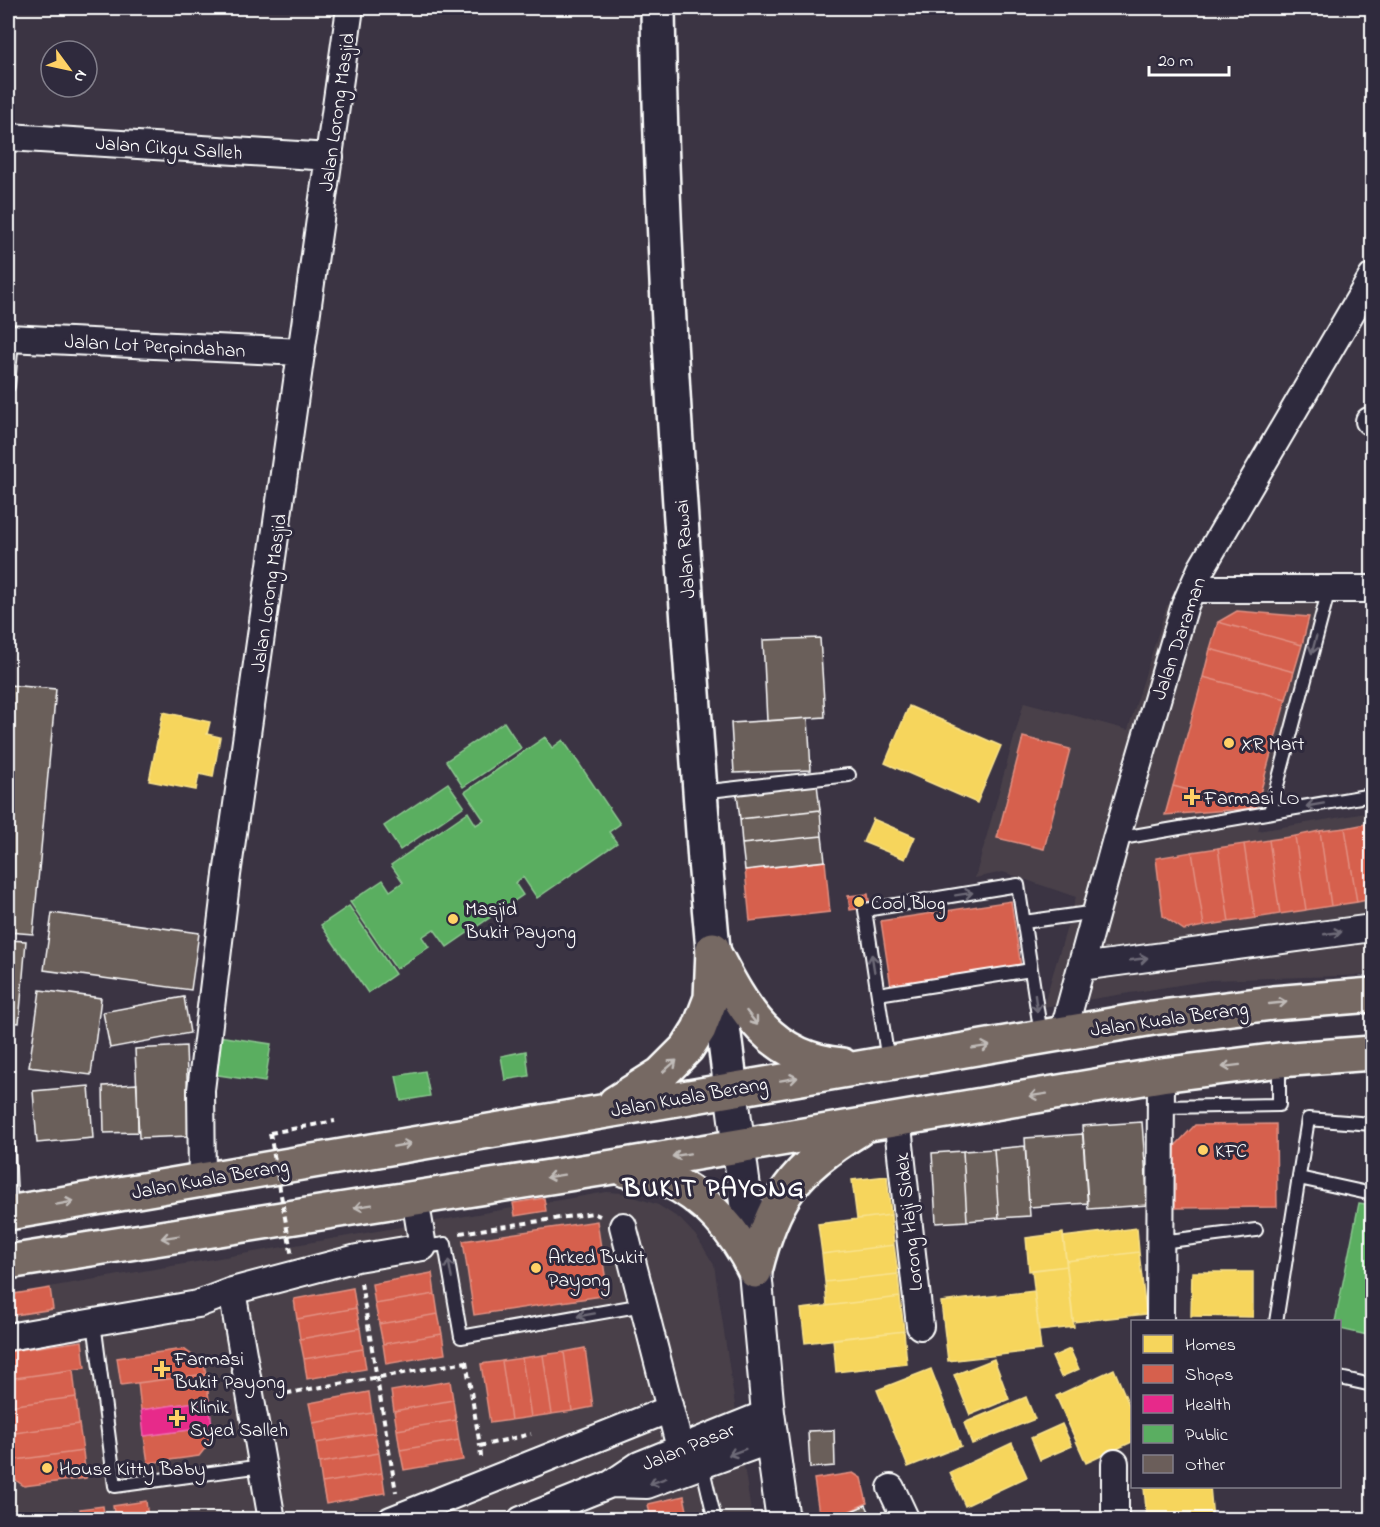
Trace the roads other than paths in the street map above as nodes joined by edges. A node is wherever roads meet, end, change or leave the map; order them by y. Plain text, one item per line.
1 (350, 8) edge
2 (658, 8) edge
3 (8, 137) edge
4 (330, 157) junction
5 (1372, 277) edge
6 (10, 338) edge
7 (302, 352) junction
8 (8, 386) edge
9 (1192, 589) junction
10 (1329, 589) junction
11 (1372, 589) edge
12 (849, 775) dead end
13 (700, 792) junction
14 (1372, 795) edge
15 (1270, 812) junction
16 (1116, 839) junction
17 (1096, 912) junction
18 (1024, 922) junction
19 (1372, 928) edge
20 (713, 949) junction
21 (1081, 967) junction
22 (1031, 970) junction
23 (878, 994) junction
24 (1372, 995) edge
25 (1052, 1035) junction
26 (1372, 1053) edge
27 (1279, 1060) junction
28 (875, 1065) junction
29 (731, 1089) junction
30 (1161, 1091) junction
31 (604, 1110) junction
32 (883, 1121) junction
33 (1372, 1124) edge
34 (739, 1145) junction
35 (8, 1148) edge
36 (8, 1159) edge
37 (613, 1167) junction
38 (1299, 1178) junction
39 (202, 1180) junction
40 (1372, 1194) edge
41 (415, 1198) junction
42 (9, 1213) edge
43 (623, 1227) road end
44 (1256, 1230) dead end
45 (1161, 1242) junction
46 (434, 1245) junction
47 (8, 1262) edge
48 (755, 1270) junction
49 (232, 1291) junction
50 (644, 1305) junction
51 (1160, 1320) edge
52 (1276, 1320) edge
53 (94, 1322) junction
54 (920, 1326) dead end
55 (8, 1337) edge
56 (1341, 1378) edge
57 (1372, 1384) edge
58 (670, 1409) junction
59 (769, 1426) junction
60 (680, 1448) junction
61 (1115, 1463) dead end
62 (702, 1465) junction
63 (263, 1466) junction
64 (610, 1484) junction
65 (891, 1488) dead end
66 (395, 1518) edge
67 (272, 1520) edge
68 (521, 1520) edge
69 (715, 1520) edge
70 (783, 1520) edge
71 (906, 1520) edge
72 (1116, 1520) edge

1 - 4 street, Jalan Lorong Masjid
2 - 13 main road, Jalan Rawai
3 - 4 street, Jalan Cikgu Salleh
4 - 7 street, Jalan Lorong Masjid
5 - 9 street, Jalan Daraman
6 - 7 street, Jalan Lot Perpindahan
6 - 8 lane
7 - 39 street, Jalan Lorong Masjid
9 - 10 street
9 - 16 street, Jalan Daraman
10 - 11 street
10 -> 15 lane
12 - 13 lane
13 - 20 main road, Jalan Rawai
14 -> 15 lane
15 - 16 lane
16 - 17 street, Jalan Daraman
17 - 18 lane
17 - 21 street, Jalan Daraman
18 - 22 lane
23 -> 18 lane
21 -> 19 street
20 -> 28 highway
20 - 29 main road, Jalan Rawai
31 -> 20 highway
21 - 25 street, Jalan Daraman
22 - 23 lane
22 -> 25 lane
23 - 28 lane
25 -> 24 highway, Jalan Kuala Berang
28 -> 25 highway, Jalan Kuala Berang
26 - 27 highway
27 -> 30 highway
27 - 30 lane
29 -> 28 highway, Jalan Kuala Berang
29 - 31 highway, Jalan Kuala Berang
29 - 34 street
30 -> 32 highway
30 - 45 street
39 -> 31 highway, Jalan Kuala Berang
32 - 34 highway
32 - 48 highway
32 - 54 street, Lorong Haji Sidek
33 - 38 lane
34 -> 37 highway
34 - 48 street
35 - 36 lane
36 - 42 lane
37 -> 41 highway
37 - 48 highway
38 - 40 lane
38 - 52 lane
42 -> 39 highway, Jalan Kuala Berang
41 - 46 street
41 -> 47 highway
43 - 50 street
44 - 45 lane
45 - 51 street
46 - 49 street
50 -> 46 lane
48 - 59 street
49 - 53 street
49 - 63 street
50 - 58 street
53 - 55 street
53 - 63 lane
56 - 57 lane
58 - 60 street
58 - 66 street
59 - 60 street, Jalan Pasar
59 -> 62 street, Jalan Pasar
59 - 70 street
60 - 64 street, Jalan Pasar
61 - 72 street
62 -> 64 street, Jalan Pasar
62 - 69 lane
63 - 67 street
64 - 68 street, Jalan Pasar
65 - 71 street

